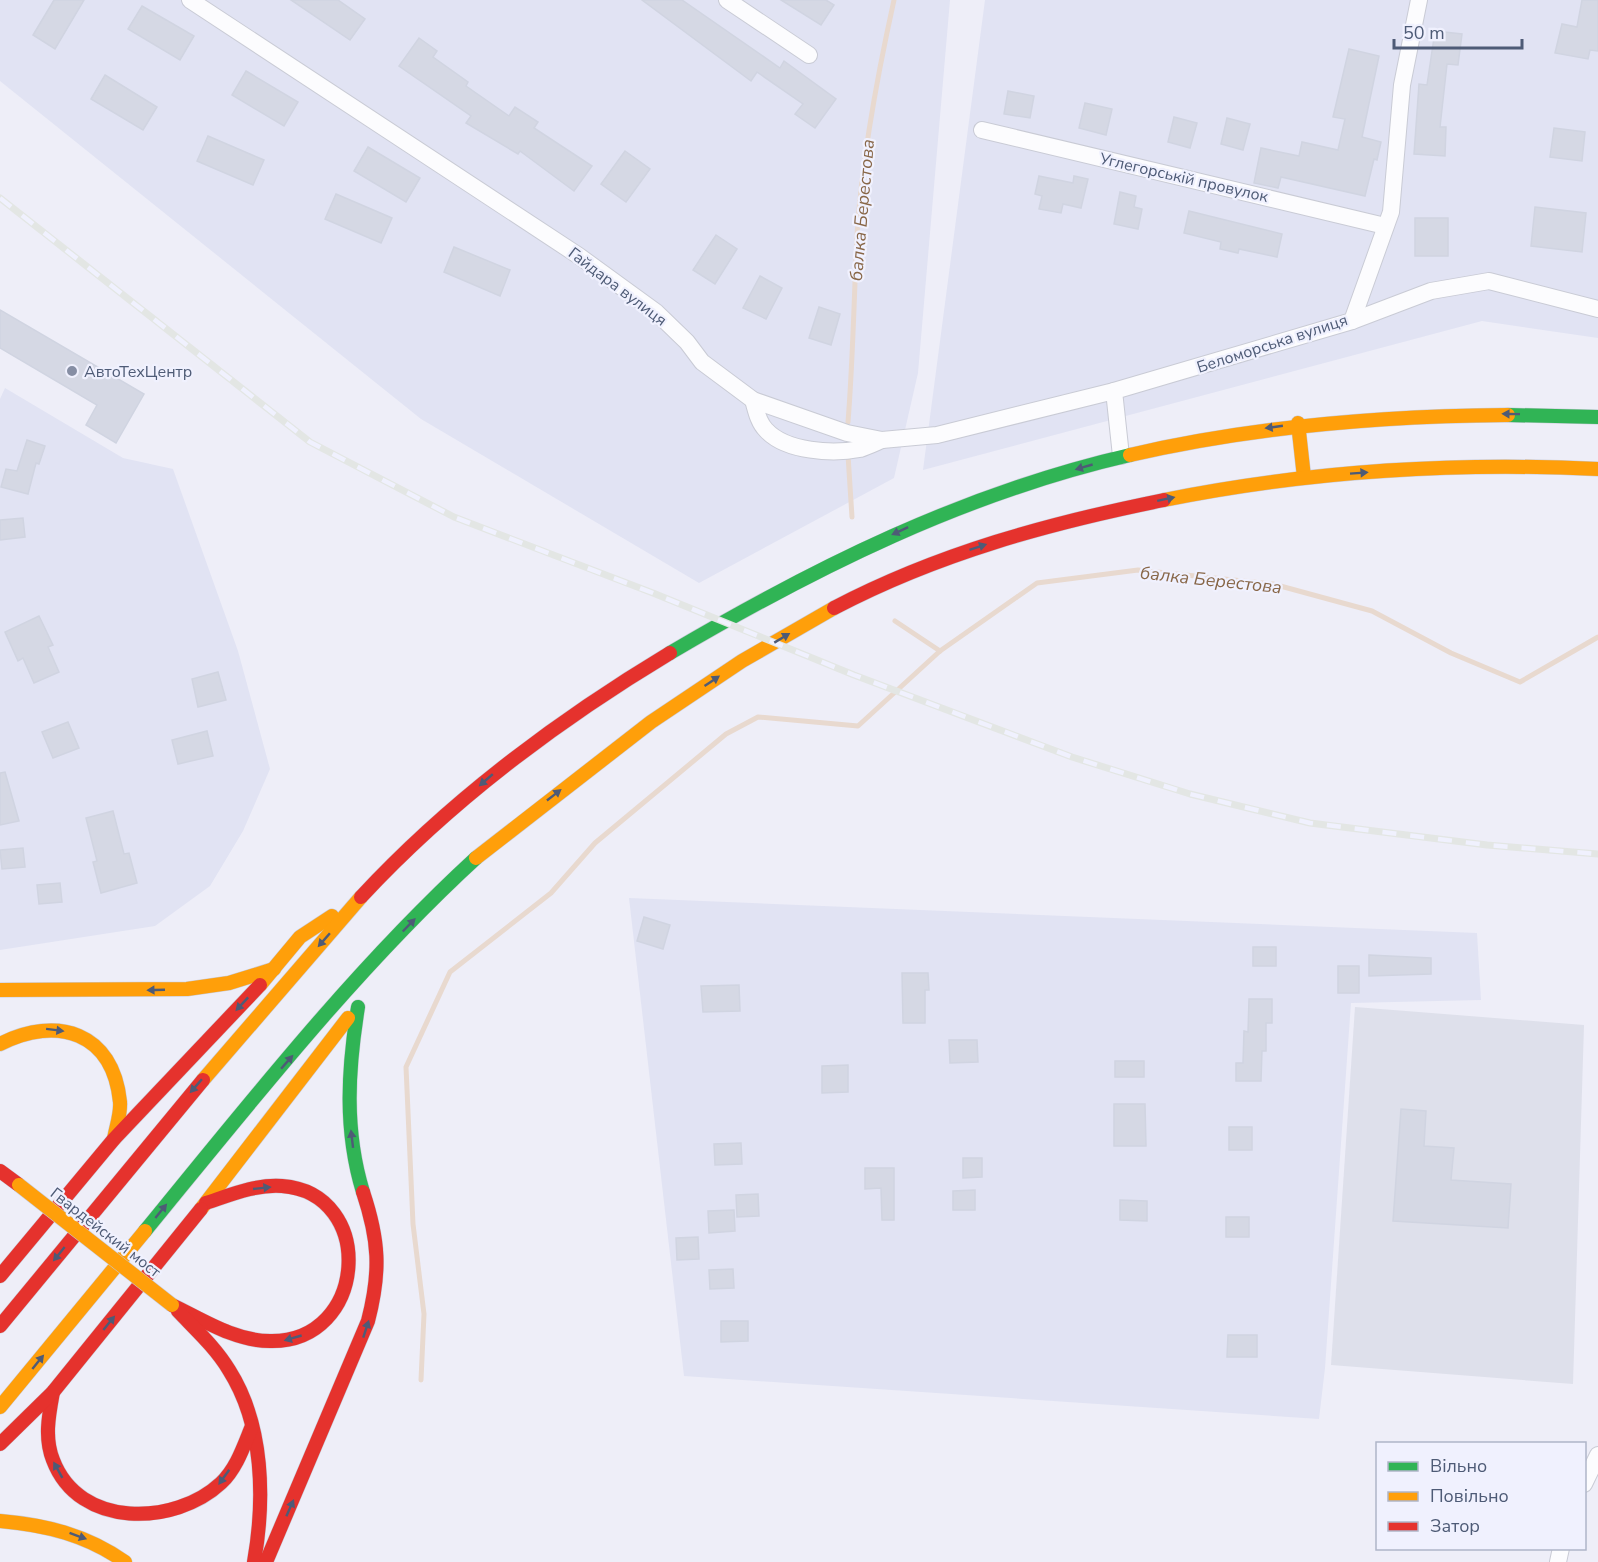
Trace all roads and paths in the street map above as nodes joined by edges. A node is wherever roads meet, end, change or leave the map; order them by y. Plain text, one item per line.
1 (190, 0) edge
2 (727, 0) edge
3 (1419, 0) edge
4 (809, 56) dead end
5 (982, 130) dead end
6 (1385, 226) junction
7 (1598, 309) edge
8 (1352, 321) junction
9 (1114, 391) junction
10 (753, 400) junction
11 (1598, 417) edge
12 (1298, 423) junction
13 (882, 440) junction
14 (1121, 456) junction
15 (1598, 469) edge
16 (1304, 477) junction
17 (362, 896) junction
18 (369, 968) junction
19 (275, 969) junction
20 (0, 990) edge
21 (358, 1004) junction
22 (0, 1044) edge
23 (114, 1139) junction
24 (0, 1171) edge
25 (206, 1203) junction
26 (0, 1276) edge
27 (172, 1305) junction
28 (0, 1326) edge
29 (53, 1392) junction
30 (0, 1407) edge
31 (252, 1426) junction
32 (0, 1444) edge
33 (1598, 1455) edge
34 (1586, 1480) edge
35 (0, 1521) edge
36 (125, 1562) edge
37 (254, 1562) edge
38 (266, 1562) edge

1 - 10 street, Гайдара вулиця
2 - 4 street
3 - 6 street, Беломорська вулиця
5 - 6 street, Углегорськiй провулок
6 - 8 street, Беломорська вулиця
7 - 8 street
8 - 9 street, Беломорська вулиця
9 - 13 street, Гайдара вулиця
9 - 14 street
10 - 13 street, Гайдара вулиця
10 - 13 street
11 -> 12 main road
12 -> 14 main road
12 - 16 main road
14 -> 17 main road
16 -> 15 main road
18 -> 16 main road
17 - 19 main road
17 -> 28 main road
18 - 21 main road
30 -> 18 main road
19 -> 20 main road
19 -> 23 main road
21 - 25 main road
38 -> 21 main road
22 -> 23 main road
23 - 26 main road
24 - 27 main road, Гвардейский мост, bridge
25 -> 27 main road
29 -> 25 main road
27 - 31 main road
31 -> 29 main road
29 - 32 main road
31 - 37 main road
33 - 34 street
35 -> 36 main road

